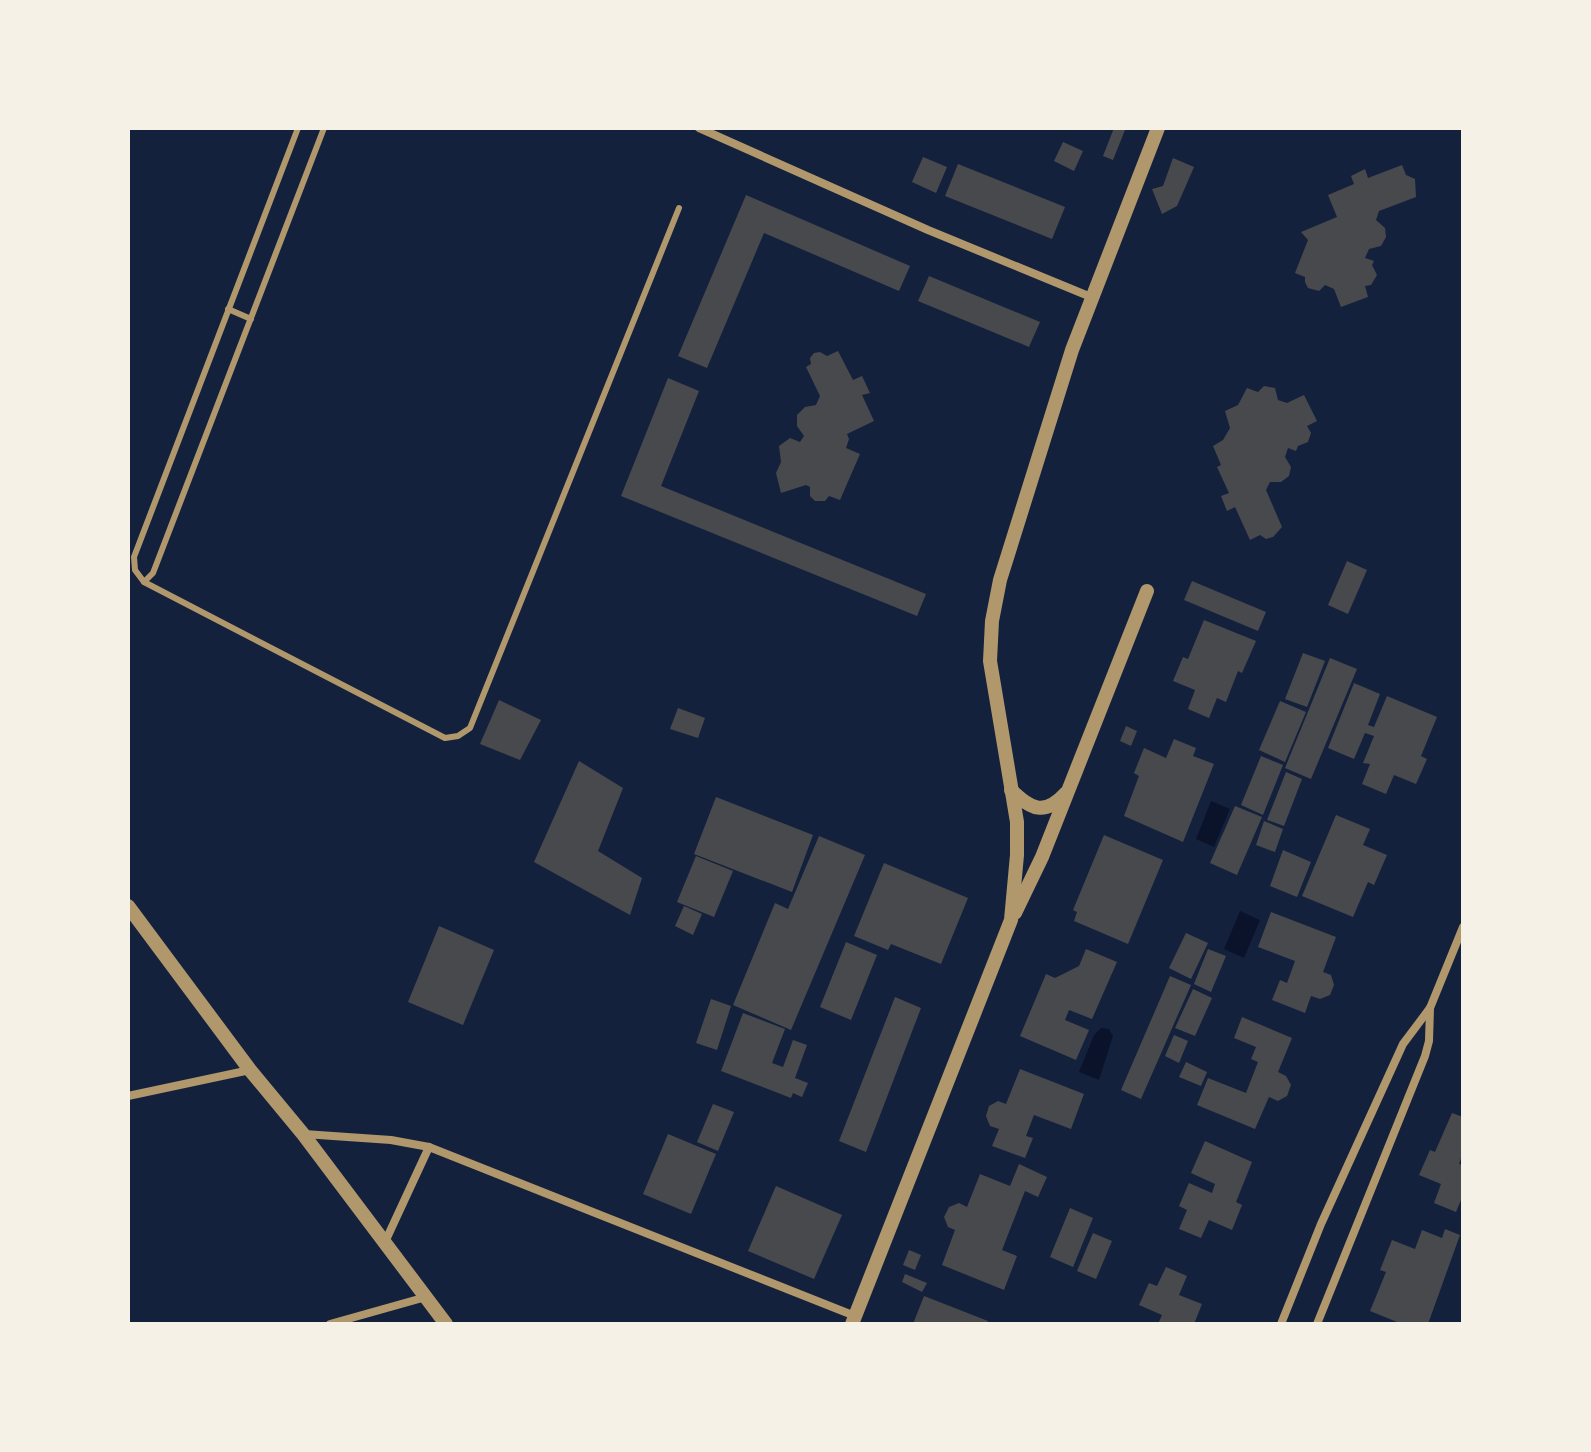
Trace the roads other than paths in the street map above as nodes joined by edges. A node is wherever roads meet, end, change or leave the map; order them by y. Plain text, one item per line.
1 (298, 128) edge
2 (324, 128) edge
3 (699, 128) edge
4 (1158, 128) edge
5 (722, 132) edge
6 (679, 208) dead end
7 (1091, 297) junction
8 (228, 309) junction
9 (251, 319) junction
10 (144, 582) junction
11 (1147, 591) dead end
12 (1010, 789) junction
13 (1069, 790) junction
14 (128, 906) edge
15 (1011, 920) junction
16 (1463, 927) edge
17 (1430, 1008) junction
18 (250, 1070) junction
19 (128, 1096) edge
20 (303, 1134) junction
21 (429, 1147) junction
22 (385, 1242) junction
23 (427, 1296) junction
24 (854, 1320) edge
25 (330, 1324) edge
26 (446, 1324) edge
27 (1281, 1324) edge
28 (1317, 1324) edge

1 - 8 lane
2 - 9 lane
3 - 5 street
4 - 7 street
5 - 7 street
6 - 10 lane
7 - 12 street
8 - 9 lane
8 - 10 lane
9 - 10 lane
11 - 13 street
12 - 13 street
12 - 15 street
13 - 15 street
14 - 18 street
15 - 24 street
16 - 17 street
17 - 27 street
17 - 28 street
18 - 19 street
18 - 20 street
20 - 21 street
20 - 22 street
21 - 22 street
21 - 24 street
22 - 23 street
23 - 25 street
23 - 26 street

